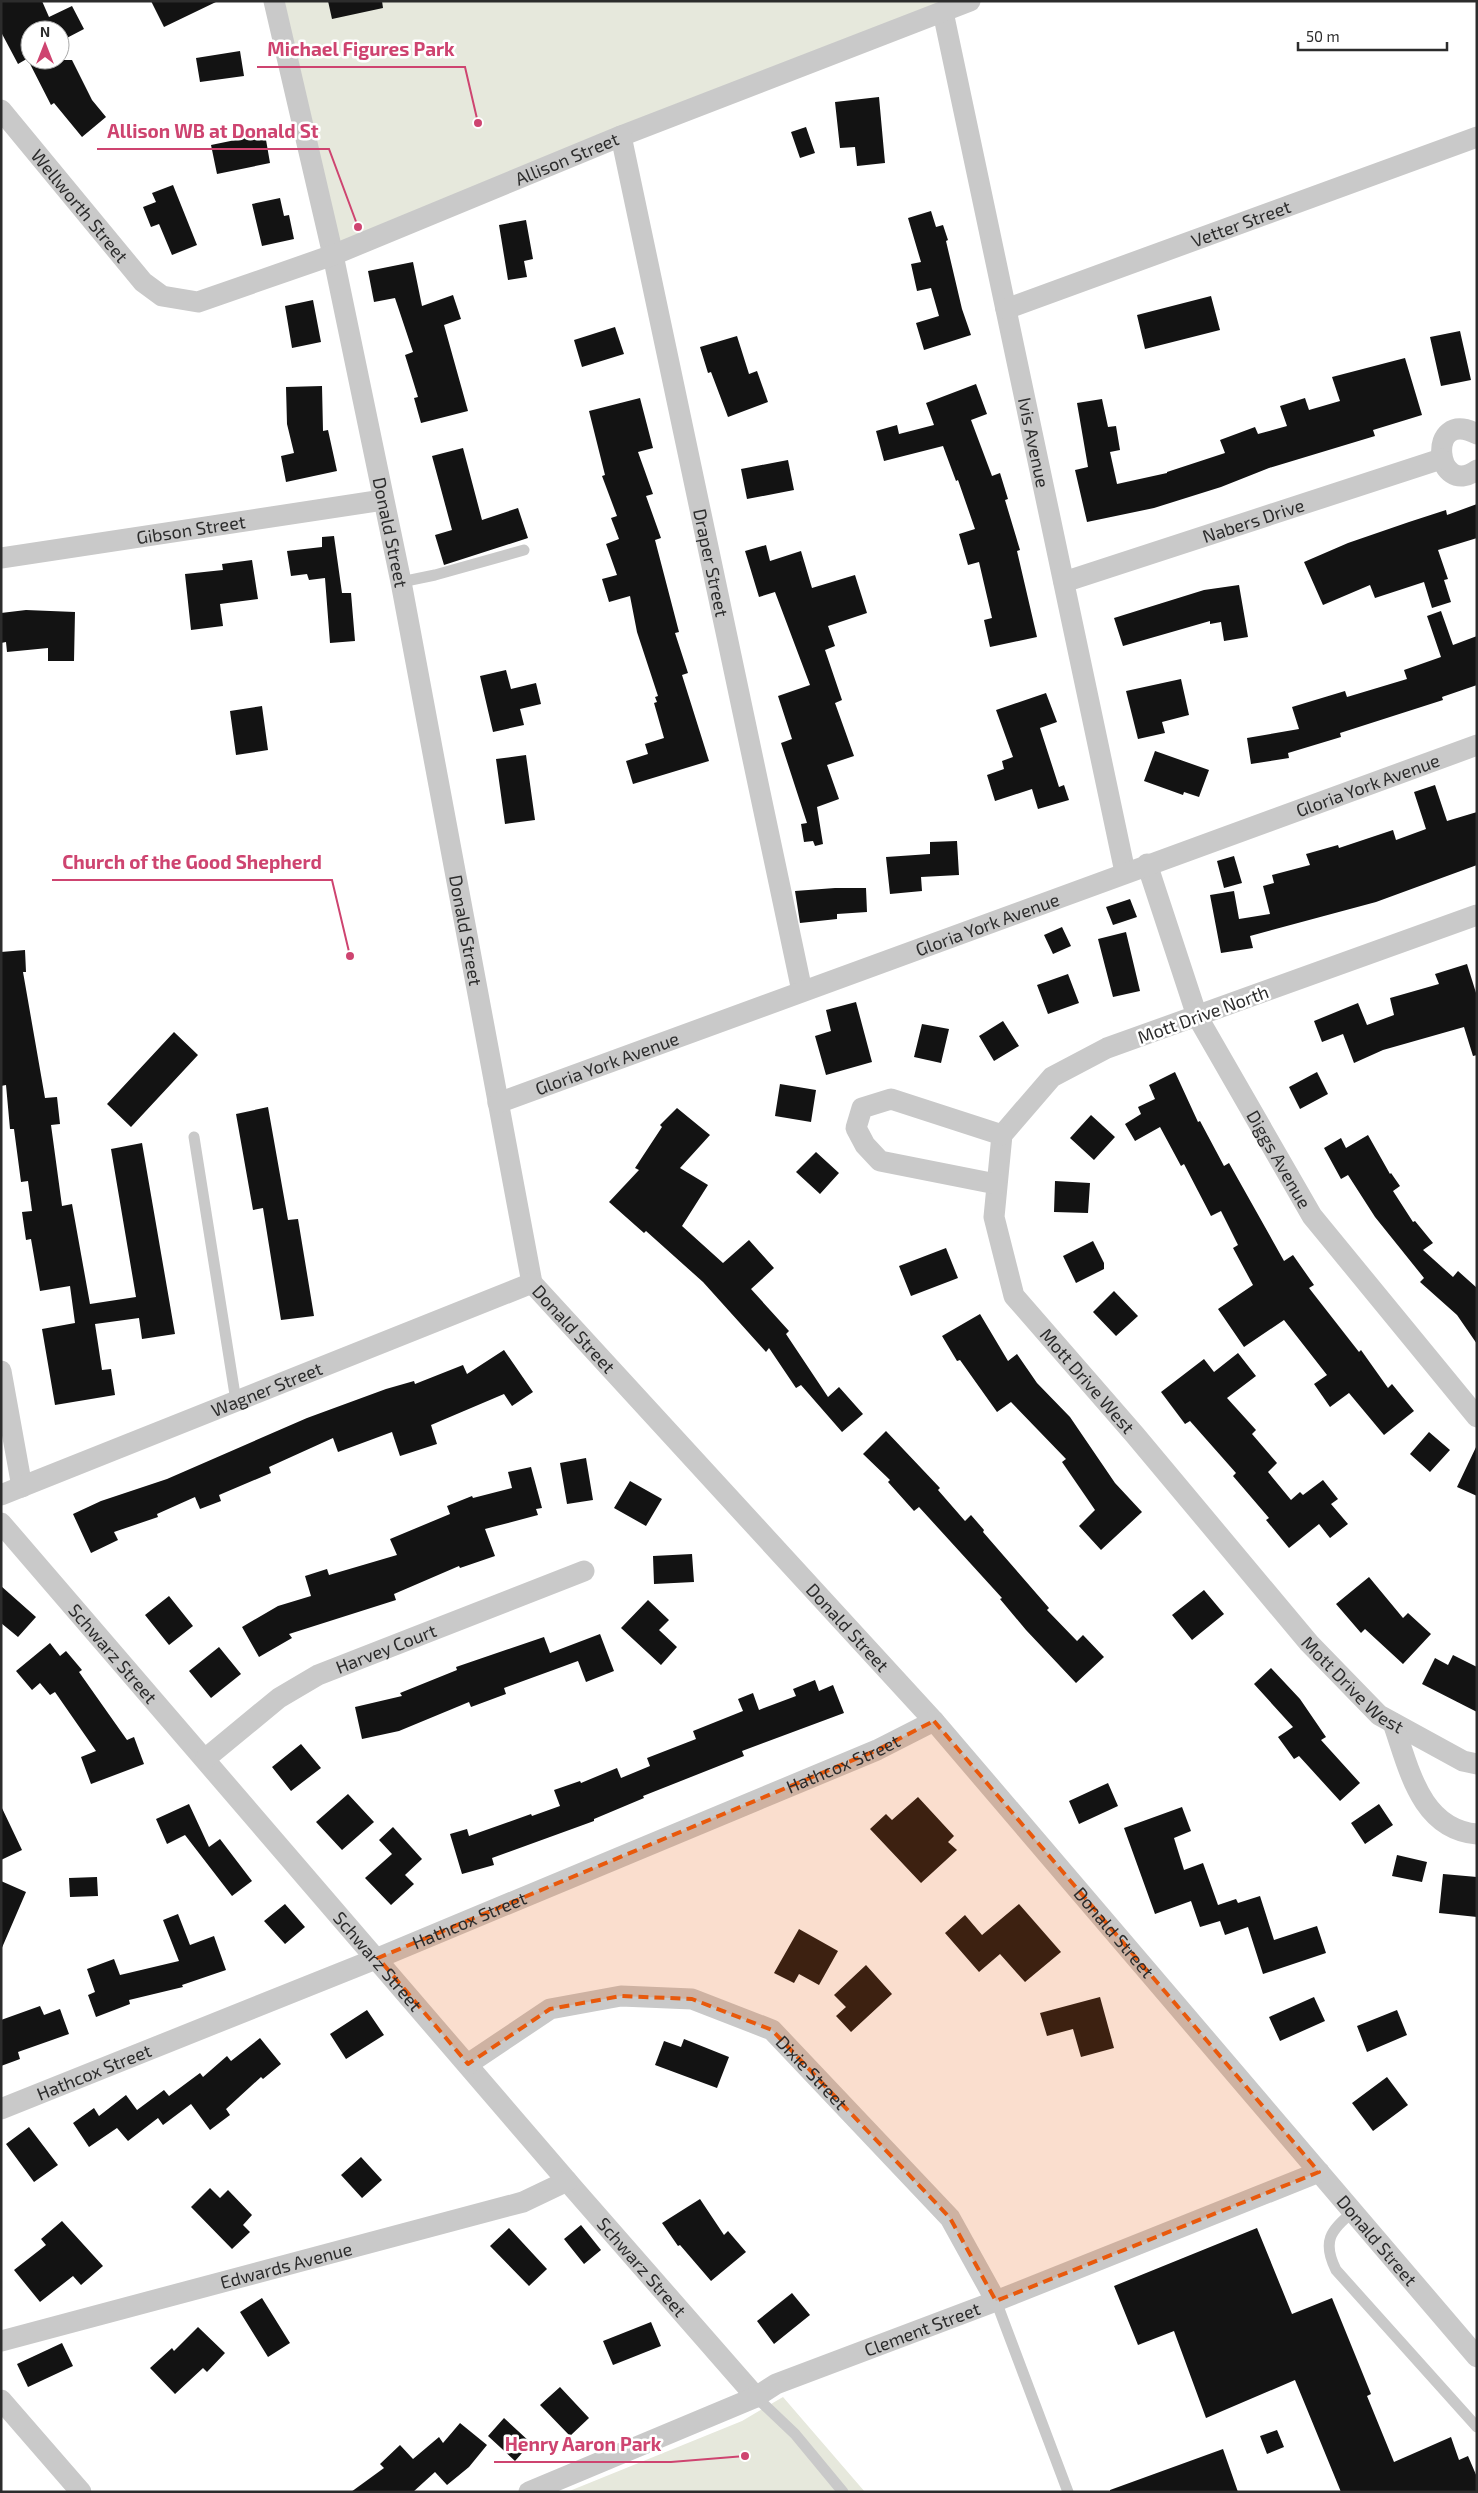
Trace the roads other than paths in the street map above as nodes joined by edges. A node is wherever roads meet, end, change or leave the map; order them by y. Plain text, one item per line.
1 (274, 1) edge
2 (970, 1) edge
3 (944, 12) junction
4 (1, 110) edge
5 (621, 136) junction
6 (1477, 137) edge
7 (333, 255) junction
8 (162, 296) joint
9 (1006, 309) junction
10 (1477, 434) edge
11 (1441, 459) junction
12 (1477, 470) edge
13 (383, 500) junction
14 (524, 550) dead end
15 (1, 558) edge
16 (401, 582) junction
17 (1064, 582) junction
18 (1477, 745) edge
19 (1147, 864) junction
20 (1125, 872) junction
21 (1477, 915) edge
22 (802, 991) junction
23 (1197, 1016) junction
24 (498, 1103) junction
25 (1002, 1135) junction
26 (194, 1138) dead end
27 (996, 1184) junction
28 (532, 1283) junction
29 (1, 1371) edge
30 (236, 1401) junction
31 (1477, 1417) edge
32 (22, 1487) junction
33 (1, 1496) edge
34 (1, 1523) edge
35 (584, 1572) dead end
36 (934, 1721) junction
37 (1392, 1723) junction
38 (205, 1759) junction
39 (1477, 1764) edge
40 (1477, 1834) edge
41 (378, 1958) junction
42 (468, 2064) junction
43 (1, 2109) edge
44 (1319, 2172) junction
45 (567, 2181) junction
46 (1353, 2212) junction
47 (996, 2301) junction
48 (1, 2340) edge
49 (1477, 2357) edge
50 (756, 2397) junction
51 (1, 2400) edge
52 (1477, 2427) edge
53 (1067, 2489) edge
54 (81, 2492) edge
55 (530, 2492) edge
56 (844, 2492) edge

1 - 7 street, Donald Street
2 - 3 street, Allison Street
3 - 5 street, Allison Street
3 - 9 street, Ivis Avenue
4 - 8 street, Wellworth Street
5 - 7 street, Allison Street
5 - 22 street, Draper Street
6 - 9 street, Vetter Street
7 - 8 street, Allison Street
7 - 13 street, Donald Street
9 - 17 street, Ivis Avenue
10 - 11 street
11 - 12 street
11 - 17 street, Nabers Drive
13 - 15 street, Gibson Street
13 - 16 street, Donald Street
14 - 16 lane
16 - 24 street, Donald Street
17 - 20 street, Ivis Avenue
18 - 19 street, Gloria York Avenue
19 - 20 street, Gloria York Avenue
19 - 23 street, Diggs Avenue
20 - 22 street, Gloria York Avenue
21 - 23 street, Mott Drive North
22 - 24 street, Gloria York Avenue
23 - 25 street, Mott Drive North
23 - 31 street, Diggs Avenue
24 - 28 street, Donald Street
25 - 27 street
25 - 27 street
26 - 30 lane
27 - 37 street, Mott Drive West
28 - 30 street, Wagner Street
28 - 36 street, Donald Street
29 - 32 street
30 - 32 street, Wagner Street
32 - 33 street, Wagner Street
34 - 38 street, Schwarz Street
35 - 38 street, Harvey Court
36 - 41 street, Hathcox Street
36 - 44 street, Donald Street
37 - 39 street, Mott Drive West
37 - 40 street
38 - 41 street, Schwarz Street
41 - 42 street, Schwarz Street
41 - 43 street, Hathcox Street
42 - 45 street, Schwarz Street
42 - 47 street, Dixie Street
44 - 46 street, Donald Street
44 - 47 street, Clement Street
45 - 48 street, Edwards Avenue
45 - 50 street, Schwarz Street
46 - 49 street, Donald Street
46 - 52 lane
47 - 50 street, Clement Street
47 - 53 lane
50 - 55 street, Clement Street
50 - 56 lane
51 - 54 street

